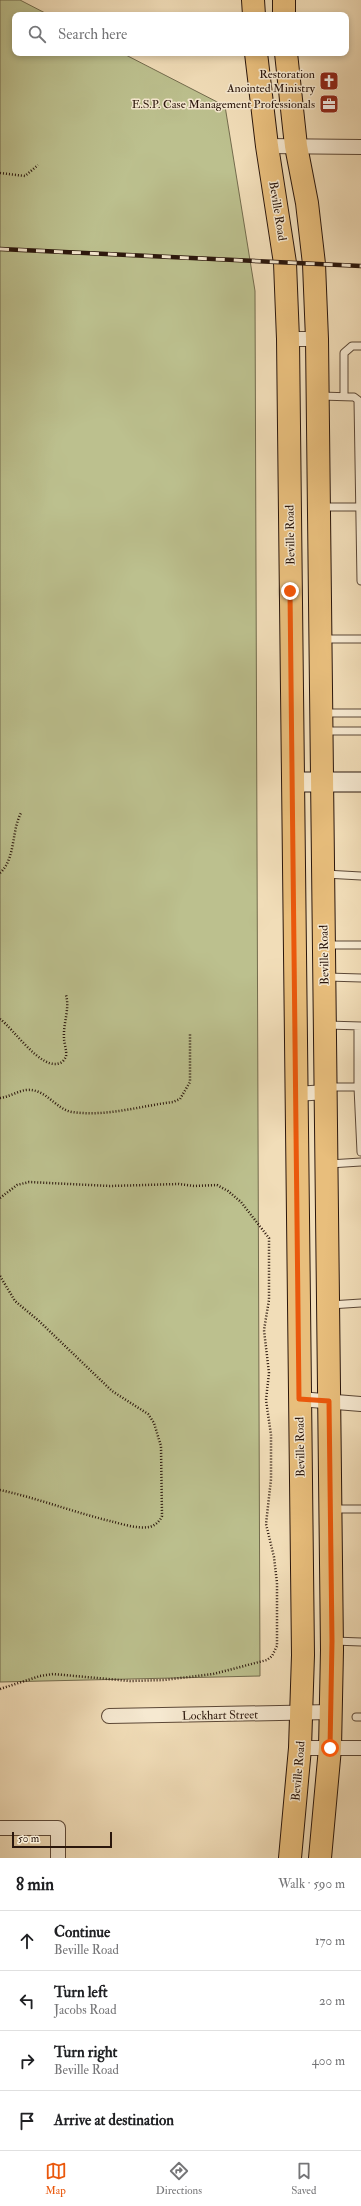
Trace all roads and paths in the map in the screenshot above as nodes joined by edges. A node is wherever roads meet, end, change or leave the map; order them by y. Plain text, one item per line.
1 (253, 0) edge
2 (284, 0) edge
3 (254, 12) edge
4 (284, 12) edge
5 (256, 56) edge
6 (286, 56) edge
7 (267, 146) junction
8 (296, 146) junction
9 (361, 146) edge
10 (38, 165) dead end
11 (0, 174) edge
12 (317, 339) junction
13 (288, 340) junction
14 (361, 346) edge
15 (318, 396) junction
16 (344, 396) junction
17 (319, 507) junction
18 (359, 507) junction
19 (361, 581) edge
20 (320, 639) junction
21 (361, 639) edge
22 (361, 713) edge
23 (322, 722) junction
24 (361, 731) edge
25 (293, 782) junction
26 (322, 782) junction
27 (361, 782) edge
28 (21, 813) dead end
29 (0, 873) edge
30 (323, 874) junction
31 (361, 876) edge
32 (324, 945) junction
33 (361, 945) edge
34 (324, 977) junction
35 (361, 978) edge
36 (66, 995) dead end
37 (0, 1019) edge
38 (325, 1025) junction
39 (360, 1026) edge
40 (190, 1034) dead end
41 (358, 1087) junction
42 (326, 1090) junction
43 (296, 1094) junction
44 (0, 1098) edge
45 (360, 1102) edge
46 (361, 1152) edge
47 (361, 1162) edge
48 (326, 1164) junction
49 (0, 1198) edge
50 (0, 1276) edge
51 (361, 1303) edge
52 (328, 1305) junction
53 (299, 1399) junction
54 (329, 1401) junction
55 (361, 1404) edge
56 (0, 1490) edge
57 (330, 1509) junction
58 (361, 1509) edge
59 (332, 1641) junction
60 (361, 1642) edge
61 (0, 1689) edge
62 (331, 1712) junction
63 (302, 1714) junction
64 (109, 1716) dead end
65 (300, 1748) junction
66 (330, 1748) junction
67 (361, 1748) edge
68 (0, 1828) edge
69 (58, 1858) edge
70 (290, 1858) edge
71 (320, 1858) edge

1 - 3 main road
2 - 4 main road
5 - 7 main road, Beville Road
6 - 8 main road, Beville Road
7 - 8 street
7 - 13 main road, Beville Road
8 - 9 street
8 - 12 main road, Beville Road
10 - 11 path
12 - 13 street
12 - 15 main road, Beville Road
13 - 25 main road, Beville Road
14 - 16 lane
15 - 16 lane
15 - 17 main road, Beville Road
16 - 18 lane
17 - 18 lane
17 - 20 main road, Beville Road
18 - 19 lane
20 - 21 lane
20 - 23 main road, Beville Road
22 - 23 lane
23 - 24 lane
23 - 26 main road, Beville Road
25 - 26 street
25 - 43 main road, Beville Road
26 - 27 street
26 - 30 main road, Beville Road
28 - 29 path
30 - 31 lane
30 - 32 main road, Beville Road
32 - 33 lane
32 - 34 main road, Beville Road
34 - 35 lane
34 - 38 main road, Beville Road
36 - 37 path
38 - 39 lane
38 - 42 main road, Beville Road
39 - 41 lane
40 - 44 path
41 - 42 lane
41 - 45 lane
42 - 43 street
42 - 48 main road, Beville Road
43 - 53 main road, Beville Road
45 - 46 lane
47 - 48 lane
48 - 52 main road, Beville Road
49 - 61 path
50 - 56 path
51 - 52 lane
52 - 54 main road, Beville Road
53 - 54 street
53 - 63 main road, Beville Road
54 - 55 street
54 - 57 main road, Beville Road
57 - 58 lane
57 - 59 main road, Beville Road
59 - 60 lane
59 - 62 main road, Beville Road
62 - 63 street, Lockhart Street
62 - 66 main road, Beville Road
63 - 64 street, Lockhart Street
63 - 65 main road, Beville Road
65 - 66 street
65 - 70 main road, Beville Road
66 - 67 street
66 - 71 main road, Beville Road
68 - 69 street

